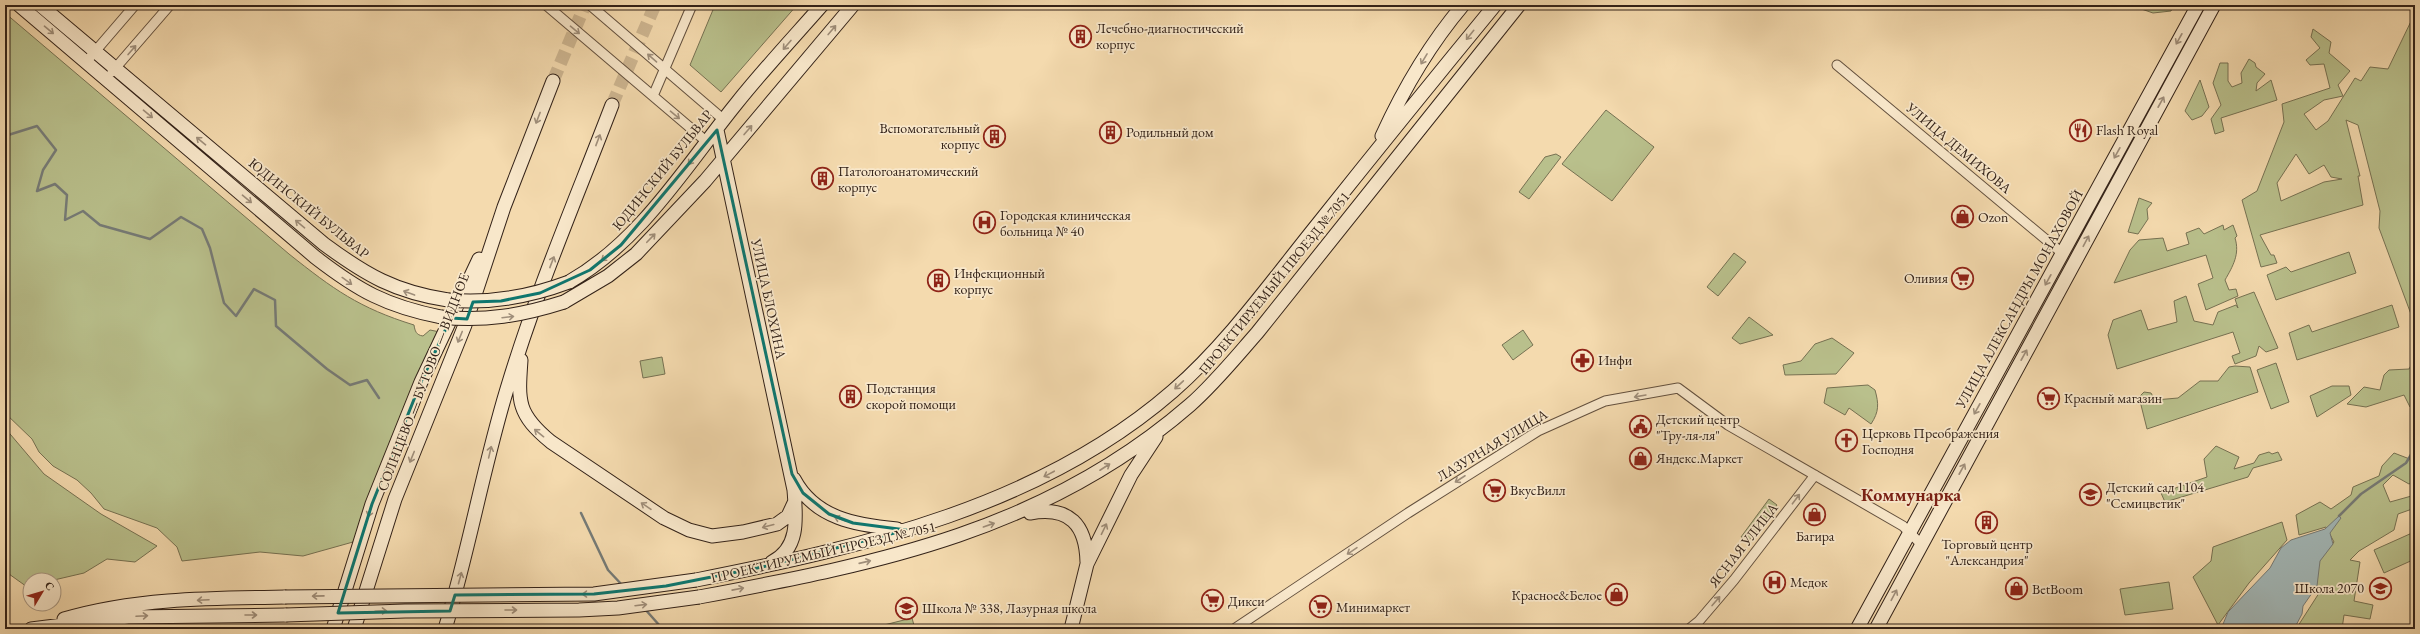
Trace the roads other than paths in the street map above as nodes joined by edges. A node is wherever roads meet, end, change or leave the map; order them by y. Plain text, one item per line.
1 (19, 5) edge
2 (40, 5) edge
3 (135, 5) edge
4 (170, 5) edge
5 (546, 5) edge
6 (590, 5) edge
7 (692, 5) edge
8 (822, 5) edge
9 (853, 5) edge
10 (1463, 5) edge
11 (1494, 5) edge
12 (1518, 5) edge
13 (2198, 5) edge
14 (2214, 5) edge
15 (95, 51) junction
16 (86, 62) junction
17 (1837, 65) dead end
18 (115, 68) junction
19 (664, 69) junction
20 (106, 79) junction
21 (552, 81) tunnel mouth
22 (653, 96) junction
23 (612, 105) tunnel mouth
24 (720, 125) junction
25 (707, 142) junction
26 (1375, 152) junction
27 (723, 159) junction
28 (504, 207) junction
29 (2062, 253) junction
30 (524, 334) junction
31 (1165, 426) junction
32 (792, 474) junction
33 (1815, 475) junction
34 (795, 501) junction
35 (1017, 515) junction
36 (906, 530) junction
37 (1909, 531) junction
38 (1921, 544) junction
39 (1087, 564) junction
40 (762, 567) junction
41 (32, 629) edge
42 (333, 629) edge
43 (354, 629) edge
44 (445, 629) edge
45 (1071, 629) edge
46 (1234, 629) edge
47 (1689, 629) edge
48 (1857, 629) edge
49 (1876, 629) edge

1 -> 16 main road
2 - 15 main road, ЮДИНСКИЙ БУЛЬВАР
3 - 15 street
18 -> 4 street
5 -> 22 street
19 -> 6 street
7 - 19 street
8 -> 24 main road, ЮДИНСКИЙ БУЛЬВАР
27 -> 9 main road
10 -> 26 main road
11 -> 26 main road, ПРОЕКТИРУЕМЫЙ ПРОЕЗД № 7051
12 - 31 main road, ПРОЕКТИРУЕМЫЙ ПРОЕЗД № 7051
13 -> 29 main road, УЛИЦА АЛЕКСАНДРЫ МОНАХОВОЙ
38 -> 14 main road
15 - 16 street
15 - 18 main road, ЮДИНСКИЙ БУЛЬВАР
16 - 20 main road
17 - 29 street, УЛИЦА ДЕМИХОВА
18 - 20 street
25 -> 18 main road, ЮДИНСКИЙ БУЛЬВАР, bridge
19 - 22 street
19 - 24 street
20 -> 27 main road, bridge
21 -> 28 main road, СОЛНЦЕВО — БУТОВО — ВИДНОЕ
22 -> 25 street
30 -> 23 main road
24 - 25 main road, ЮДИНСКИЙ БУЛЬВАР
24 - 27 main road, УЛИЦА БЛОХИНА
26 -> 36 main road, ПРОЕКТИРУЕМЫЙ ПРОЕЗД № 7051
27 - 32 main road, УЛИЦА БЛОХИНА
28 -> 42 main road
28 -> 43 main road, СОЛНЦЕВО — БУТОВО — ВИДНОЕ
29 -> 37 main road, УЛИЦА АЛЕКСАНДРЫ МОНАХОВОЙ
34 -> 30 main road
44 -> 30 main road
35 -> 31 main road, ПРОЕКТИРУЕМЫЙ ПРОЕЗД № 7051
39 -> 31 main road
32 - 34 main road
36 -> 32 main road
33 - 37 street, ЛАЗУРНАЯ УЛИЦА
33 -> 46 street, ЛАЗУРНАЯ УЛИЦА
47 -> 33 street, ЯСНАЯ УЛИЦА
34 - 40 main road
35 - 39 main road
41 -> 35 main road, ПРОЕКТИРУЕМЫЙ ПРОЕЗД № 7051, bridge
36 - 40 main road, ПРОЕКТИРУЕМЫЙ ПРОЕЗД № 7051
37 - 38 street, ЛАЗУРНАЯ УЛИЦА
37 - 48 main road, УЛИЦА АЛЕКСАНДРЫ МОНАХОВОЙ
49 -> 38 main road
39 - 45 main road
40 -> 41 main road, ПРОЕКТИРУЕМЫЙ ПРОЕЗД № 7051, bridge

